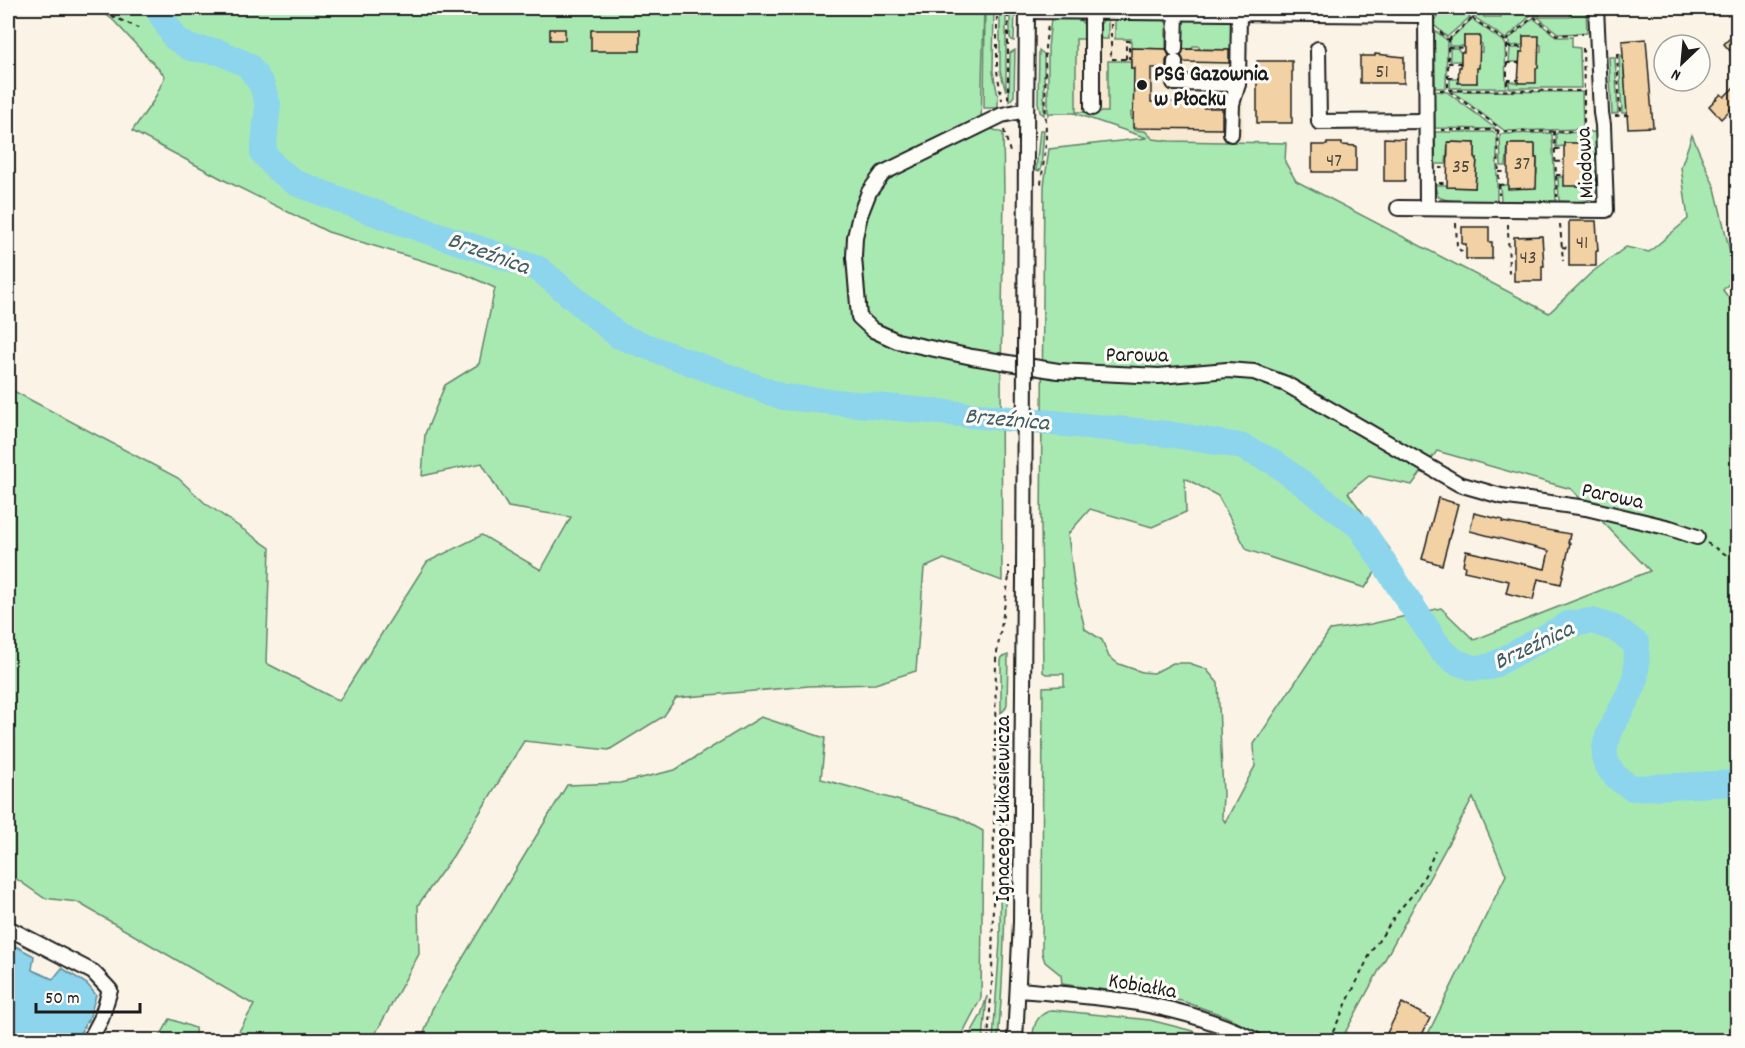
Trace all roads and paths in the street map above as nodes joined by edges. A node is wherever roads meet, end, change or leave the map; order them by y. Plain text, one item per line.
1 (95, 8) edge
2 (997, 8) edge
3 (1008, 8) edge
4 (1472, 8) edge
5 (1596, 8) edge
6 (1027, 9) edge
7 (1534, 9) edge
8 (1354, 10) edge
9 (1427, 10) edge
10 (1539, 10) dead end
11 (1049, 11) junction
12 (1092, 11) junction
13 (1112, 11) junction
14 (1176, 12) junction
15 (1239, 12) junction
16 (1472, 12) junction
17 (1484, 12) dead end
18 (1533, 16) junction
19 (1472, 18) junction
20 (138, 28) dead end
21 (1436, 28) dead end
22 (1582, 34) dead end
23 (1448, 39) junction
24 (1506, 41) junction
25 (1448, 47) junction
26 (1507, 47) junction
27 (1523, 47) dead end
28 (1464, 48) dead end
29 (1318, 49) dead end
30 (1607, 54) dead end
31 (1617, 54) junction
32 (1624, 54) dead end
33 (1129, 59) junction
34 (1448, 63) junction
35 (1461, 63) dead end
36 (1507, 63) junction
37 (1520, 63) dead end
38 (1448, 78) junction
39 (1459, 78) dead end
40 (1508, 80) junction
41 (1518, 80) dead end
42 (1238, 84) junction
43 (1426, 89) junction
44 (1448, 90) junction
45 (1508, 90) junction
46 (1092, 108) dead end
47 (1026, 110) junction
48 (1620, 116) dead end
49 (1002, 120) junction
50 (1584, 123) junction
51 (1426, 125) junction
52 (1600, 130) junction
53 (1554, 131) junction
54 (1584, 131) junction
55 (1499, 132) junction
56 (1231, 134) dead end
57 (1555, 149) junction
58 (1564, 149) dead end
59 (1564, 161) dead end
60 (1556, 162) junction
61 (1012, 164) dead end
62 (1499, 172) junction
63 (1508, 172) dead end
64 (1556, 175) junction
65 (1564, 175) dead end
66 (1499, 184) junction
67 (1508, 184) dead end
68 (1040, 187) dead end
69 (1503, 206) junction
70 (1558, 206) junction
71 (1398, 208) dead end
72 (1427, 208) junction
73 (1456, 208) junction
74 (1562, 247) junction
75 (1569, 248) dead end
76 (1466, 251) dead end
77 (1563, 261) dead end
78 (1508, 264) junction
79 (1514, 264) dead end
80 (1509, 276) dead end
81 (1697, 537) joint
82 (1737, 562) edge
83 (1009, 577) dead end
84 (1436, 851) dead end
85 (8, 928) edge
86 (1019, 990) junction
87 (90, 1041) edge
88 (988, 1041) edge
89 (1015, 1041) edge
90 (1255, 1041) edge
91 (1329, 1041) edge

1 - 20 path
2 - 49 path
3 - 49 path
4 - 16 path
5 - 52 street, Miodowa
6 - 11 street
6 - 47 street
7 - 10 path
7 - 18 path
8 - 9 street
8 - 15 street
9 - 43 street
11 - 12 street
11 - 68 path
12 - 13 street
12 - 46 street
13 - 14 street
13 - 33 path
14 - 15 street
14 - 42 street
15 - 42 street
16 - 17 path
16 - 19 path
18 - 22 path
18 - 24 path
19 - 23 path
19 - 24 path
21 - 23 path
23 - 25 path
24 - 26 path
25 - 28 path
25 - 34 path
26 - 27 path
26 - 36 path
29 - 51 street
30 - 31 path
31 - 32 path
31 - 48 path
33 - 33 path
34 - 35 path
34 - 38 path
36 - 37 path
36 - 40 path
38 - 39 path
38 - 44 path
40 - 41 path
40 - 45 path
42 - 56 street
43 - 44 path
43 - 51 street
44 - 45 path
44 - 55 path
45 - 50 path
47 - 49 street, Parowa
47 - 86 street, Ignacego Łukasiewicza, bridge
49 - 61 path
49 - 81 street, Parowa
50 - 52 path
50 - 54 path
51 - 55 path
51 - 72 street
52 - 54 path
52 - 70 street, Miodowa
53 - 54 path
53 - 55 path
53 - 57 path
55 - 62 path
57 - 58 path
57 - 60 path
59 - 60 path
60 - 64 path
62 - 63 path
62 - 66 path
64 - 65 path
64 - 70 path
66 - 67 path
66 - 69 path
69 - 70 street, Miodowa
69 - 73 street, Miodowa
69 - 78 path
70 - 74 path
71 - 72 street, Miodowa
72 - 73 street, Miodowa
73 - 76 path
74 - 75 path
74 - 77 path
78 - 79 path
78 - 80 path
81 - 82 path
83 - 88 path
84 - 91 path
85 - 87 street
86 - 89 street, Ignacego Łukasiewicza
86 - 90 street, Kobiałka

